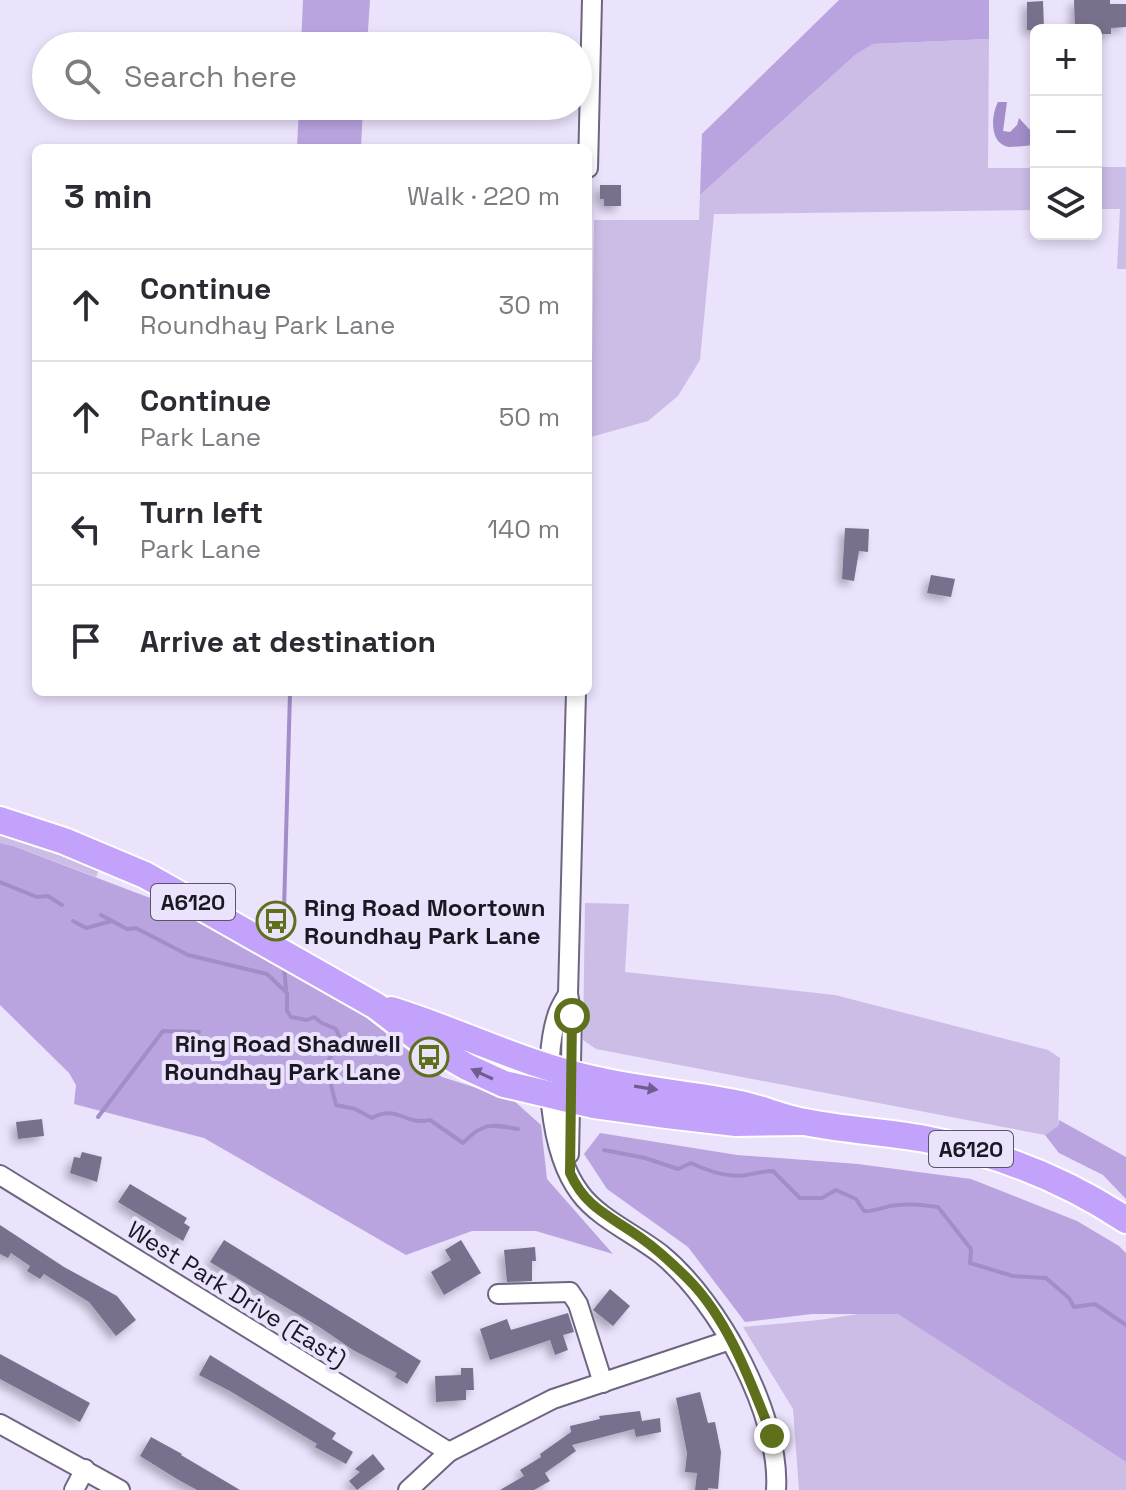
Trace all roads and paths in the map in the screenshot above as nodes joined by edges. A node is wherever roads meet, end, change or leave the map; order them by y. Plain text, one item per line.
1 (592, 0) edge
2 (591, 32) edge
3 (589, 120) edge
4 (589, 144) edge
5 (576, 696) edge
6 (0, 820) edge
7 (376, 1006) junction
8 (560, 1070) junction
9 (560, 1098) junction
10 (803, 1122) junction
11 (0, 1175) edge
12 (1126, 1220) edge
13 (498, 1294) dead end
14 (730, 1340) junction
15 (603, 1383) junction
16 (0, 1424) edge
17 (449, 1452) junction
18 (85, 1469) junction
19 (74, 1490) edge
20 (120, 1490) edge
21 (408, 1490) edge
22 (776, 1490) edge

1 - 2 street
3 - 4 street
5 - 8 street
6 - 7 highway, A6120
7 - 8 highway, A6120
9 -> 7 highway, A6120
8 - 9 street
8 -> 10 highway, A6120
9 - 10 highway, A6120
9 - 14 street
10 - 12 highway, A6120
11 - 17 street, West Park Drive (East)
13 - 15 street
14 - 15 street
14 - 22 street
15 - 17 street
16 - 18 street
17 - 21 street
18 - 19 street
18 - 20 street

